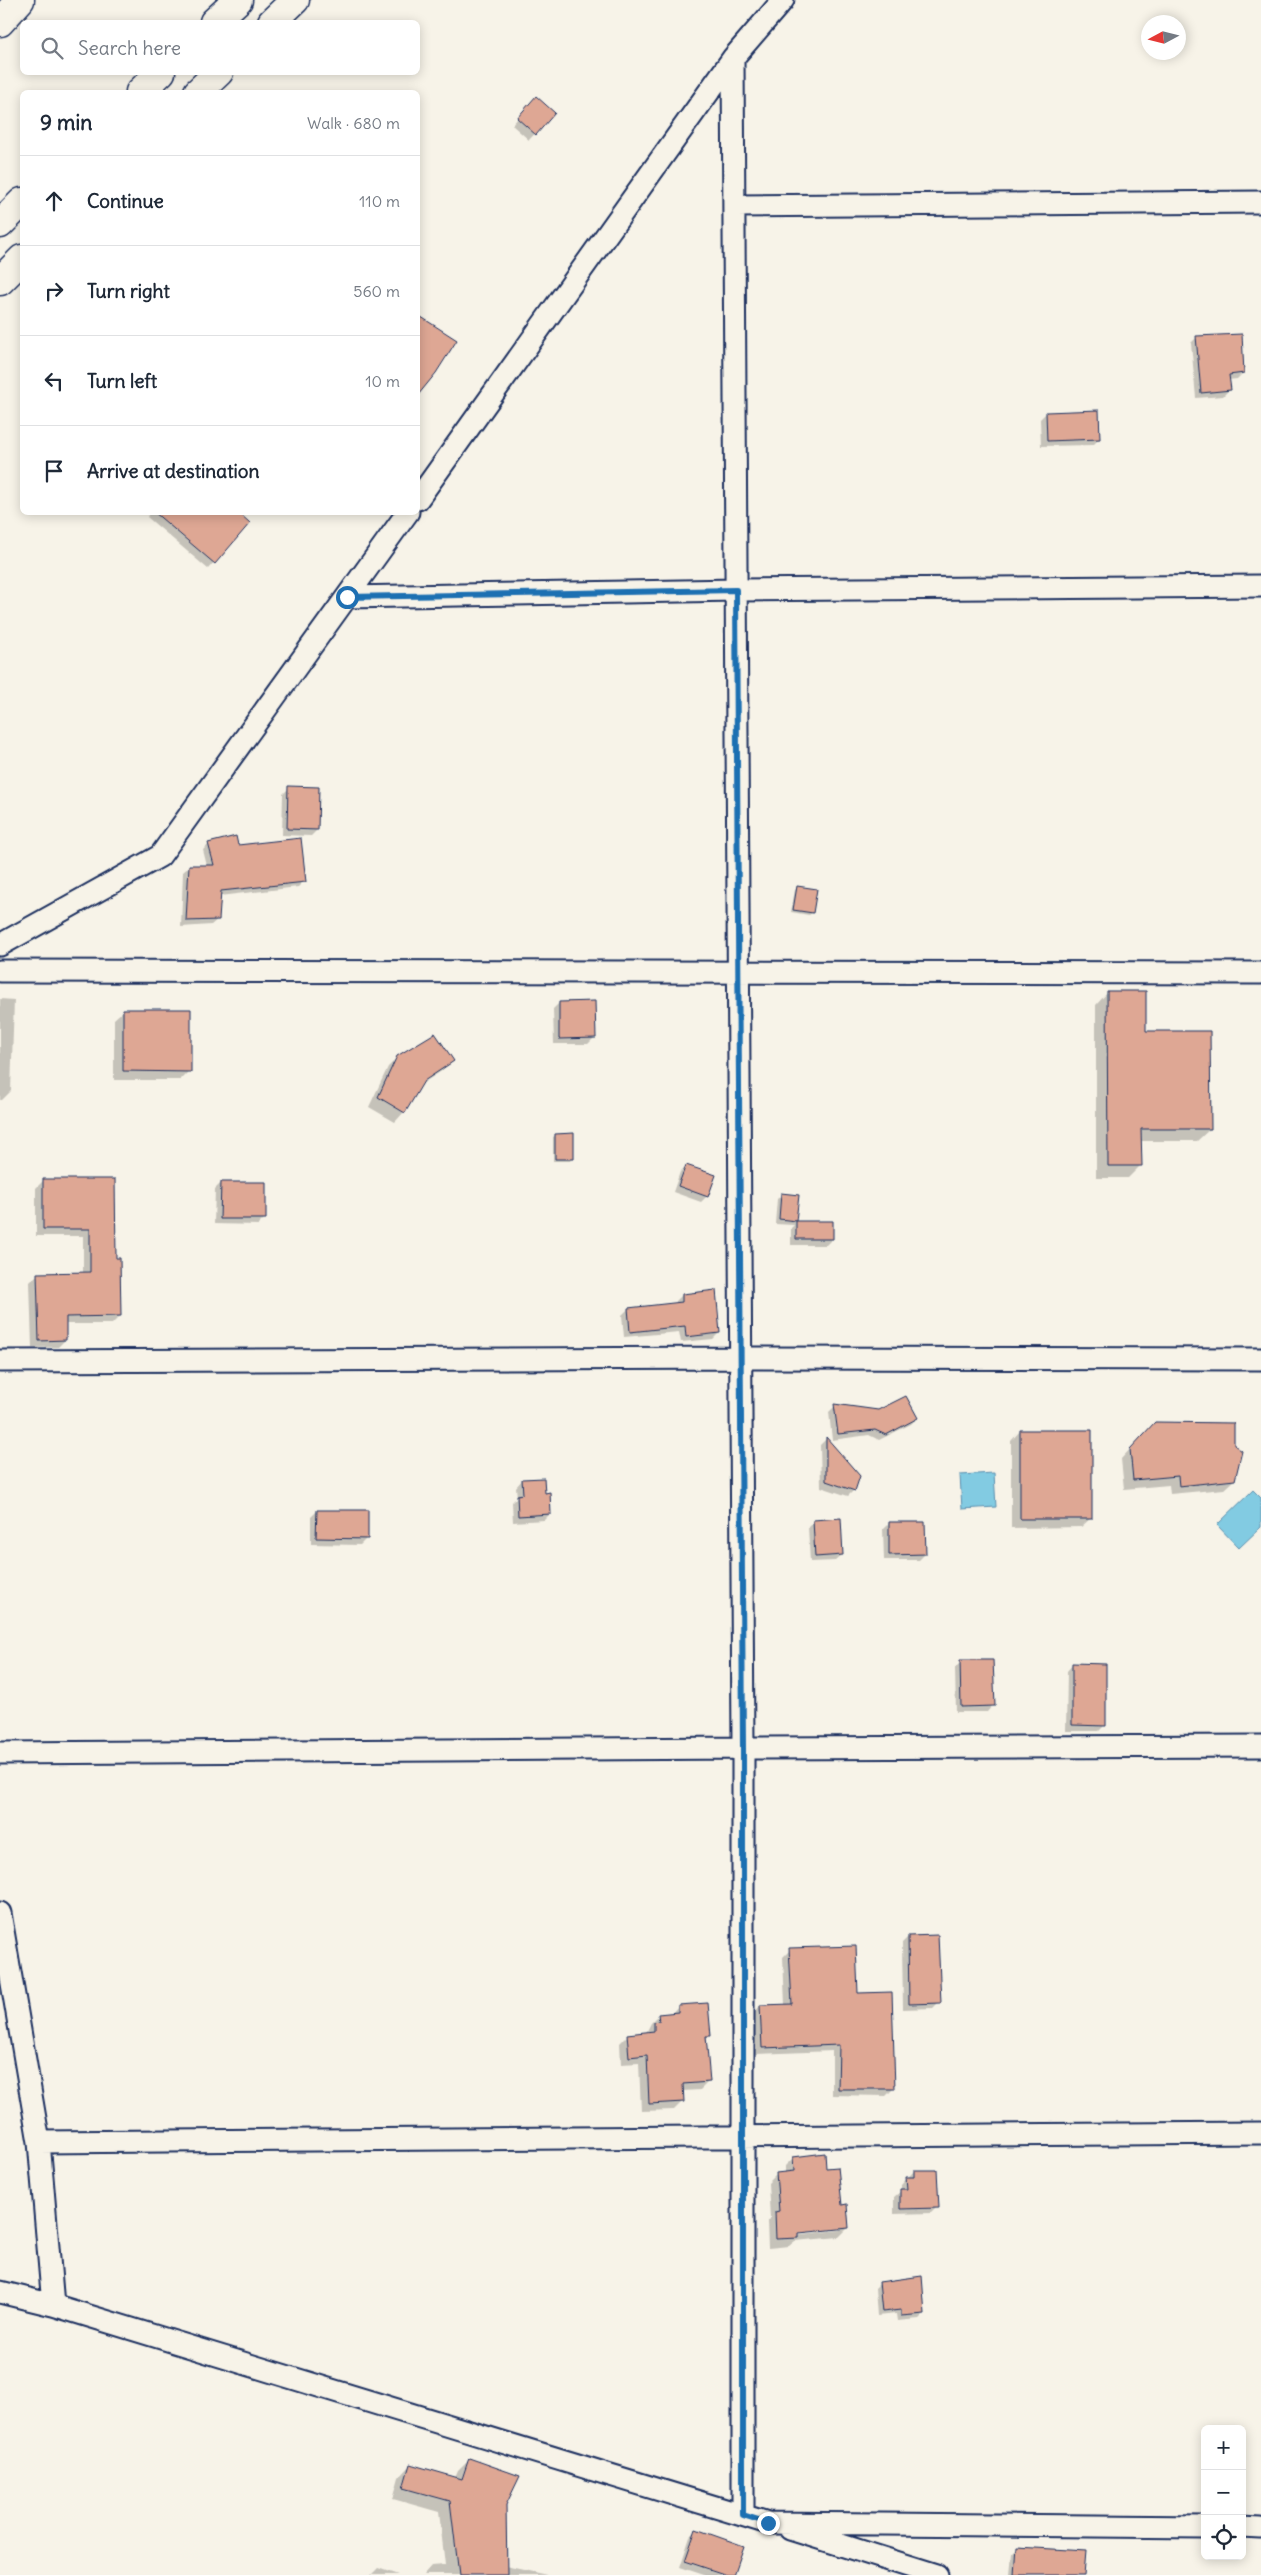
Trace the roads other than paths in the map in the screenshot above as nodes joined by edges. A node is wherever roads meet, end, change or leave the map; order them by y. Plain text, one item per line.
1 (20, 0) edge
2 (238, 0) edge
3 (295, 0) edge
4 (783, 0) edge
5 (216, 20) edge
6 (274, 20) edge
7 (0, 22) edge
8 (733, 58) junction
9 (158, 75) edge
10 (216, 75) edge
11 (142, 90) edge
12 (200, 90) edge
13 (1261, 202) edge
14 (20, 204) edge
15 (734, 206) junction
16 (0, 224) edge
17 (20, 261) edge
18 (0, 281) edge
19 (420, 496) edge
20 (406, 515) edge
21 (1261, 586) edge
22 (736, 590) junction
23 (347, 597) junction
24 (0, 945) edge
25 (0, 971) edge
26 (738, 972) junction
27 (1261, 973) edge
28 (741, 1358) junction
29 (1261, 1359) edge
30 (0, 1361) edge
31 (1261, 1746) edge
32 (743, 1748) junction
33 (0, 1753) edge
34 (0, 1913) edge
35 (1261, 2133) edge
36 (742, 2137) junction
37 (39, 2142) junction
38 (0, 2292) edge
39 (53, 2305) junction
40 (743, 2515) junction
41 (768, 2523) junction
42 (1201, 2527) edge
43 (1246, 2528) edge
44 (1261, 2528) edge
45 (937, 2575) edge

1 - 7 main road
2 - 5 main road
3 - 6 main road
4 - 8 street
8 - 15 street
8 - 19 street
9 - 11 main road
10 - 12 main road
13 - 15 street
14 - 16 main road
15 - 22 street
17 - 18 main road
20 - 23 street
21 - 22 street
22 - 23 street
22 - 26 street
23 - 24 street
25 - 26 street
26 - 27 street
26 - 28 street
28 - 29 street
28 - 30 street
28 - 32 street
31 - 32 street
32 - 33 street
32 - 36 street
34 - 37 street
35 - 36 street
36 - 37 street
36 - 40 street
37 - 39 street
38 - 39 street
39 - 40 street
40 - 41 street
41 - 42 street
41 - 45 street
43 - 44 street

